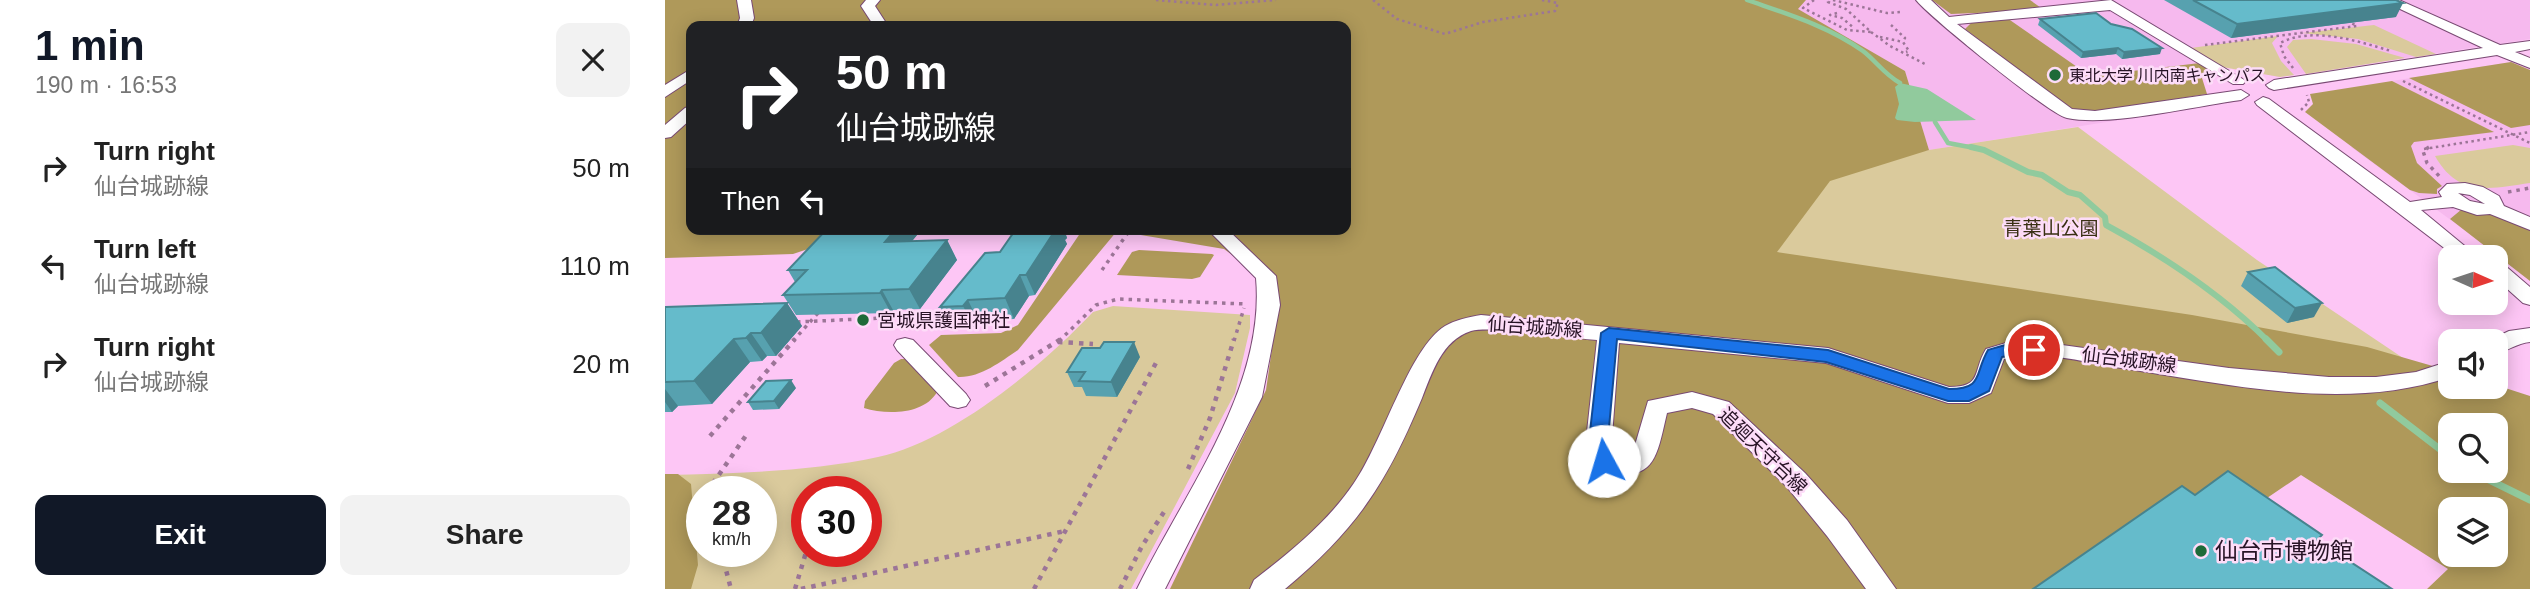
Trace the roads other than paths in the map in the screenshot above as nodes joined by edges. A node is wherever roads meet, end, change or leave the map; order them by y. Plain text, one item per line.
1 (744, 0) edge
2 (873, 0) edge
3 (1923, 0) edge
4 (2388, 0) edge
5 (2106, 3) edge
6 (746, 21) edge
7 (877, 21) edge
8 (1946, 21) junction
9 (2530, 45) edge
10 (2530, 52) edge
11 (2505, 53) junction
12 (2530, 64) edge
13 (686, 77) edge
14 (2240, 88) junction
15 (665, 92) edge
16 (2275, 95) junction
17 (686, 115) edge
18 (665, 133) edge
19 (2417, 205) junction
20 (2530, 224) edge
21 (1222, 235) edge
22 (2452, 245) edge
23 (2469, 245) edge
24 (2508, 279) edge
25 (2508, 291) edge
26 (2530, 298) edge
27 (2530, 303) edge
28 (1609, 333) junction
29 (2530, 335) edge
30 (2508, 340) edge
31 (905, 345) dead end
32 (2438, 375) edge
33 (958, 400) dead end
34 (1151, 589) edge
35 (1264, 589) edge
36 (1882, 589) edge

1 - 6 street
2 - 7 street
3 - 8 street
4 - 11 street
5 - 8 street
5 - 14 street
8 - 14 street
9 - 11 street
10 - 11 street
11 - 12 street
11 - 16 street
13 - 15 street
14 - 16 street
16 - 19 street
16 - 22 street
17 - 18 street
19 - 20 street
19 - 23 street
21 - 34 street
24 - 26 street
25 - 27 street
28 - 32 street, 仙台城跡線
28 - 35 street, 仙台城跡線
28 - 36 street, 追廻天守台線
29 - 30 street
31 - 33 street

